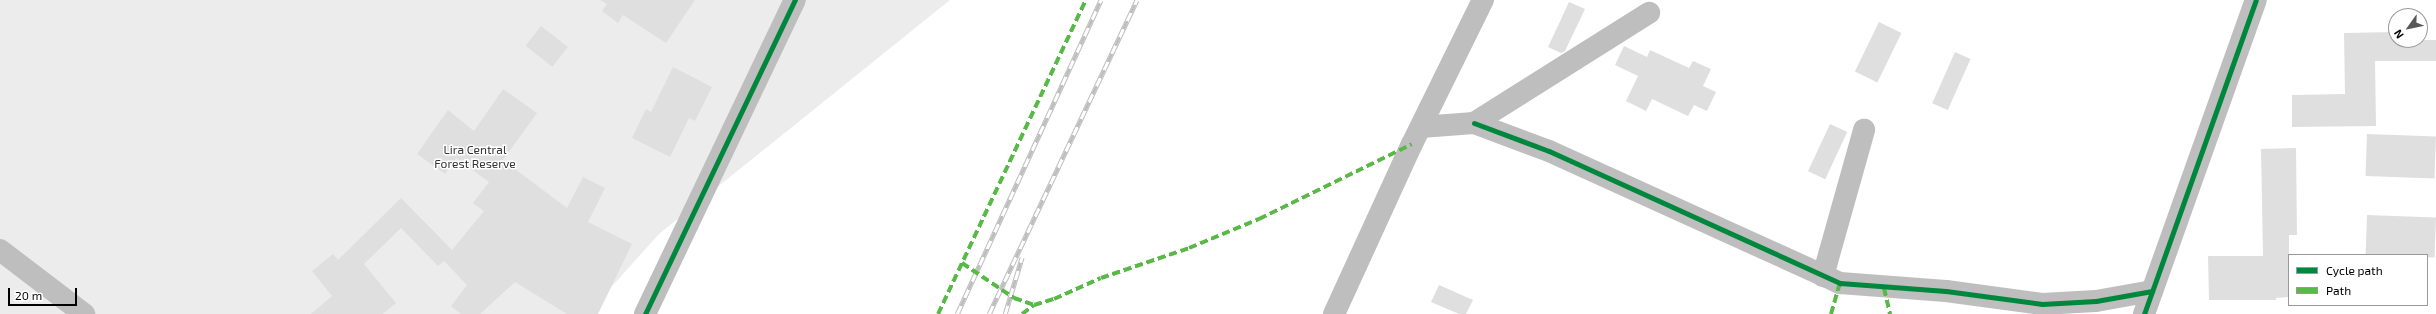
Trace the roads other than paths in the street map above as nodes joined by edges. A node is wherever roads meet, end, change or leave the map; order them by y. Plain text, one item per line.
1 (795, 0) edge
2 (1483, 0) edge
3 (2256, 0) edge
4 (1649, 13) dead end
5 (1474, 123) junction
6 (1421, 127) junction
7 (1864, 130) dead end
8 (0, 250) edge
9 (1823, 276) junction
10 (2152, 291) junction
11 (84, 314) edge
12 (645, 314) edge
13 (1334, 314) edge
14 (2144, 314) edge

1 - 12 street
2 - 6 street
3 - 10 street
4 - 5 street
5 - 6 street
5 - 9 street
6 - 13 street
7 - 9 street
8 - 11 street
9 - 10 street
10 - 14 street

